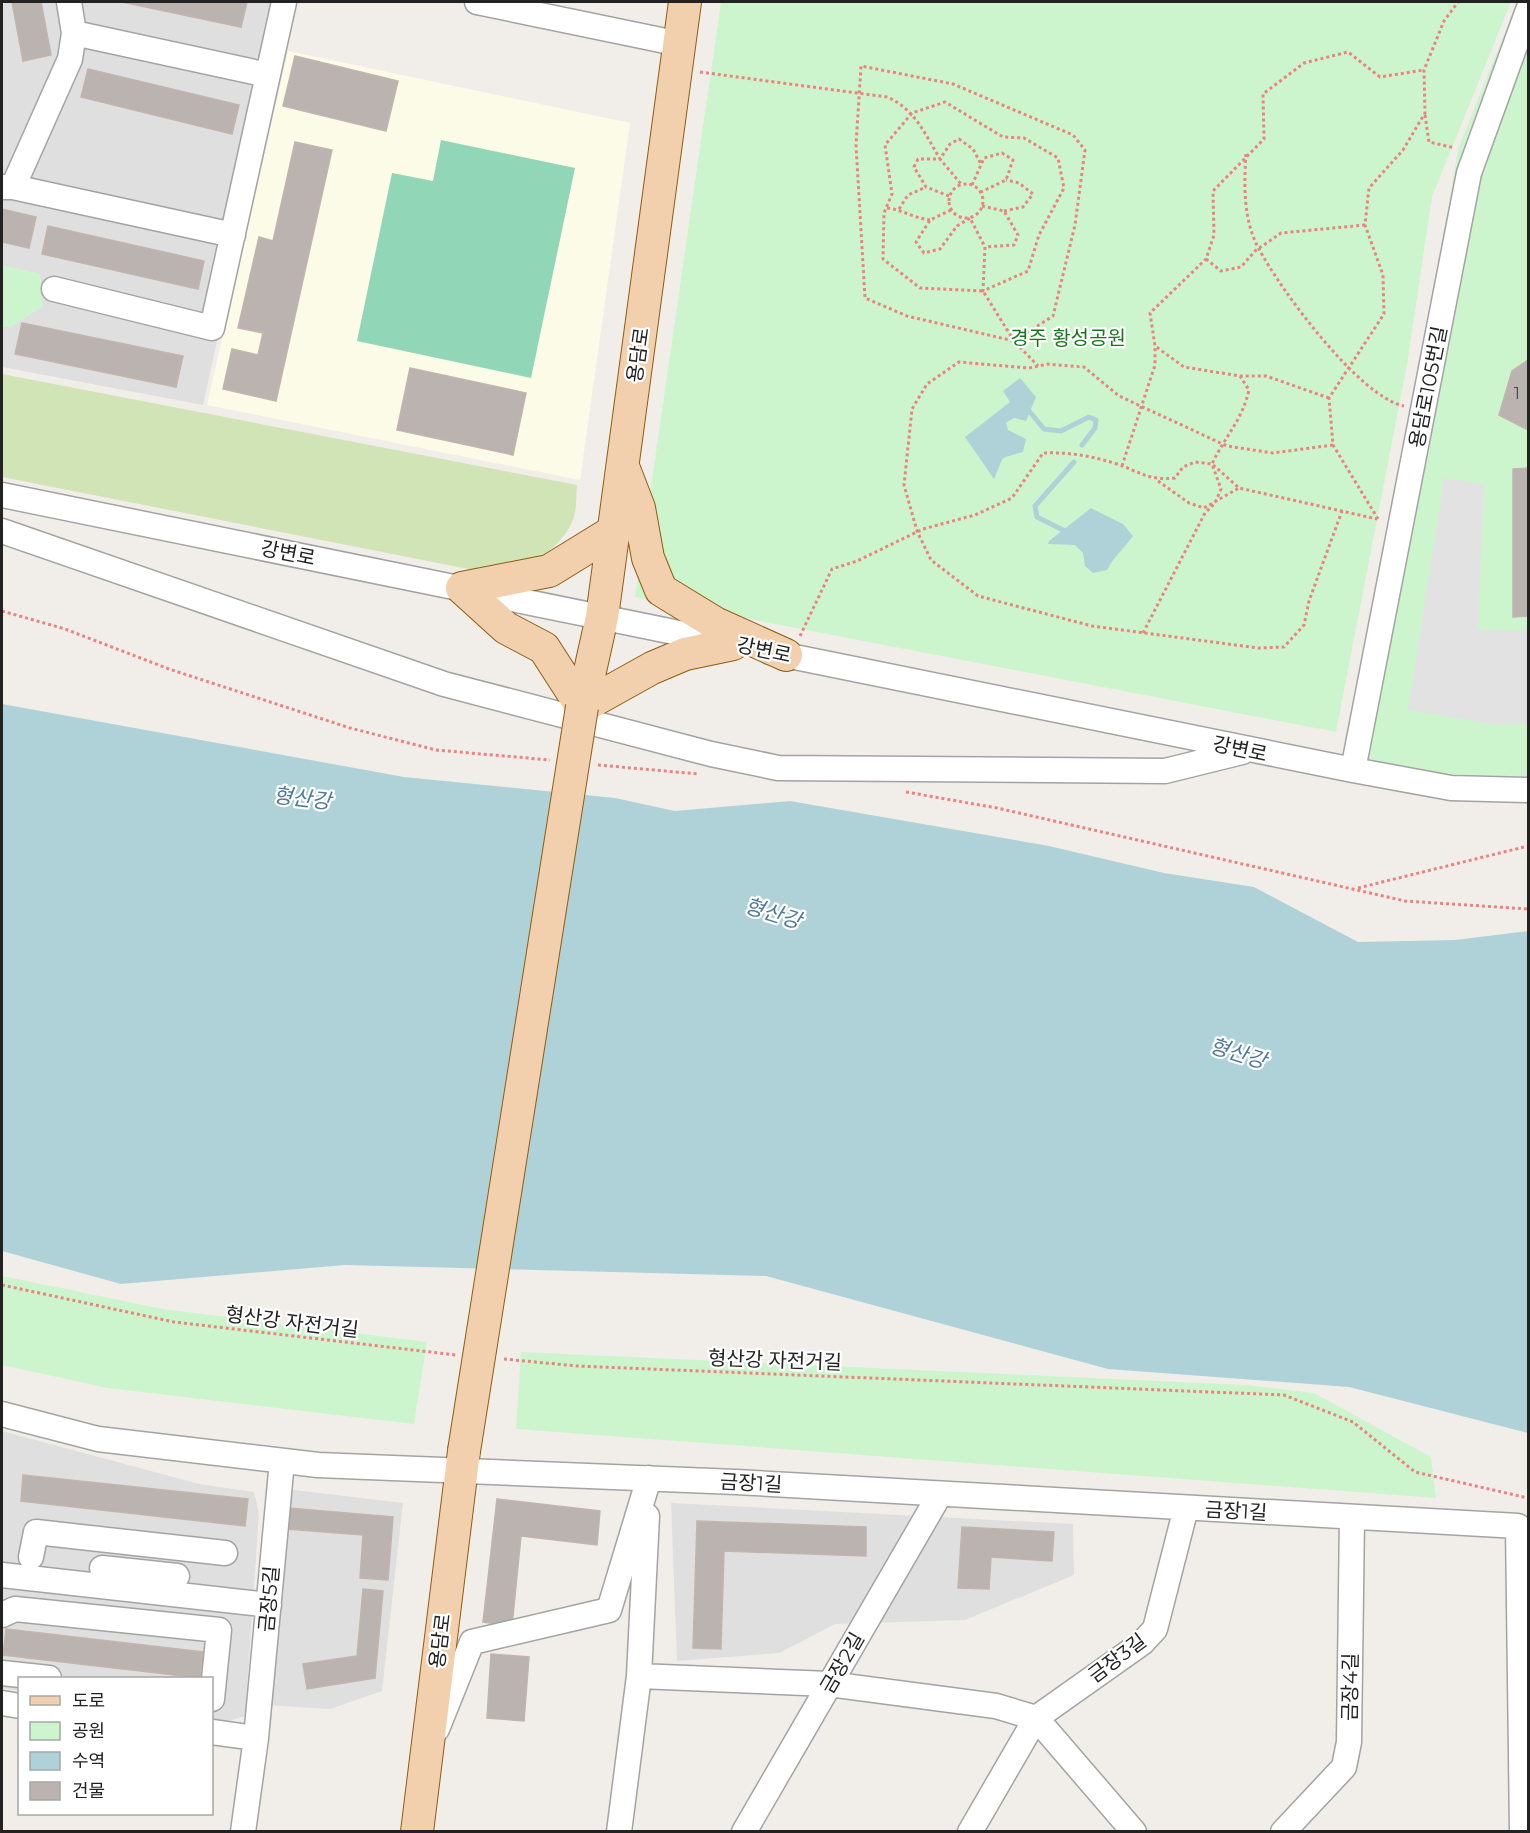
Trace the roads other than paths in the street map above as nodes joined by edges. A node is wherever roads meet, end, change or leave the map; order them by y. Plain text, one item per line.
1 (69, 2) edge
2 (284, 2) edge
3 (477, 2) edge
4 (685, 2) edge
5 (1528, 10) edge
6 (74, 33) junction
7 (679, 57) junction
8 (268, 75) junction
9 (7, 187) edge
10 (232, 235) junction
11 (54, 289) dead end
12 (623, 465) junction
13 (2, 495) edge
14 (2, 531) edge
15 (614, 531) junction
16 (462, 588) junction
17 (602, 617) junction
18 (733, 644) junction
19 (790, 656) junction
20 (582, 707) junction
21 (1249, 751) junction
22 (1353, 770) junction
23 (1528, 790) edge
24 (2, 1414) edge
25 (462, 1460) junction
26 (282, 1461) junction
27 (649, 1478) junction
28 (940, 1494) junction
29 (1186, 1508) junction
30 (1352, 1517) junction
31 (106, 1539) junction
32 (225, 1553) dead end
33 (31, 1557) dead end
34 (2, 1575) edge
35 (177, 1576) dead end
36 (101, 1577) junction
37 (72, 1583) junction
38 (268, 1605) junction
39 (68, 1614) junction
40 (2, 1615) edge
41 (2, 1673) edge
42 (639, 1676) junction
43 (40, 1677) edge
44 (829, 1684) junction
45 (213, 1689) edge
46 (2, 1703) edge
47 (18, 1706) edge
48 (1036, 1718) junction
49 (213, 1732) edge
50 (256, 1738) junction
51 (427, 1754) junction
52 (243, 1832) edge
53 (417, 1832) edge
54 (619, 1832) edge
55 (744, 1832) edge
56 (970, 1832) edge
57 (1134, 1832) edge
58 (1283, 1832) edge
59 (1522, 1832) edge

1 - 6 street
2 - 8 street
3 - 7 street
4 - 7 main road, 용담로
5 - 22 street, 용담로105번길
6 - 8 street
6 - 9 street
7 - 12 main road, 용담로
8 - 10 street
9 - 10 street
10 - 11 street
12 - 15 main road, 용담로
12 - 19 main road
13 - 16 street, 강변로
14 - 21 street
15 - 16 main road
15 - 17 main road, 용담로
16 - 17 street, 강변로
16 - 20 main road
17 - 18 street, 강변로
17 - 20 main road, 용담로
18 - 19 street, 강변로
18 - 20 main road
19 - 21 street, 강변로
20 - 25 main road, 용담로, bridge
21 - 22 street, 강변로
22 - 23 street, 강변로
24 - 26 street, 금장1길
25 - 26 street, 금장1길
25 - 27 street, 금장1길
25 - 51 main road, 용담로
26 - 38 street, 금장5길
27 - 28 street, 금장1길
27 - 42 street
27 - 51 street
28 - 29 street, 금장1길
28 - 44 street, 금장2길
29 - 30 street, 금장1길
29 - 48 street, 금장3길
30 - 58 street, 금장4길
30 - 59 street, 금장1길
31 - 32 street
31 - 33 street
31 - 36 street
34 - 37 street
35 - 36 street
36 - 37 street
36 - 38 street
37 - 39 street
38 - 50 street, 금장5길
39 - 40 street
39 - 45 street
41 - 43 street
42 - 44 street
42 - 54 street
44 - 48 street
44 - 55 street, 금장2길
46 - 47 street
48 - 56 street, 금장3길
48 - 57 street
49 - 50 street
50 - 52 street, 금장5길
51 - 53 main road, 용담로

